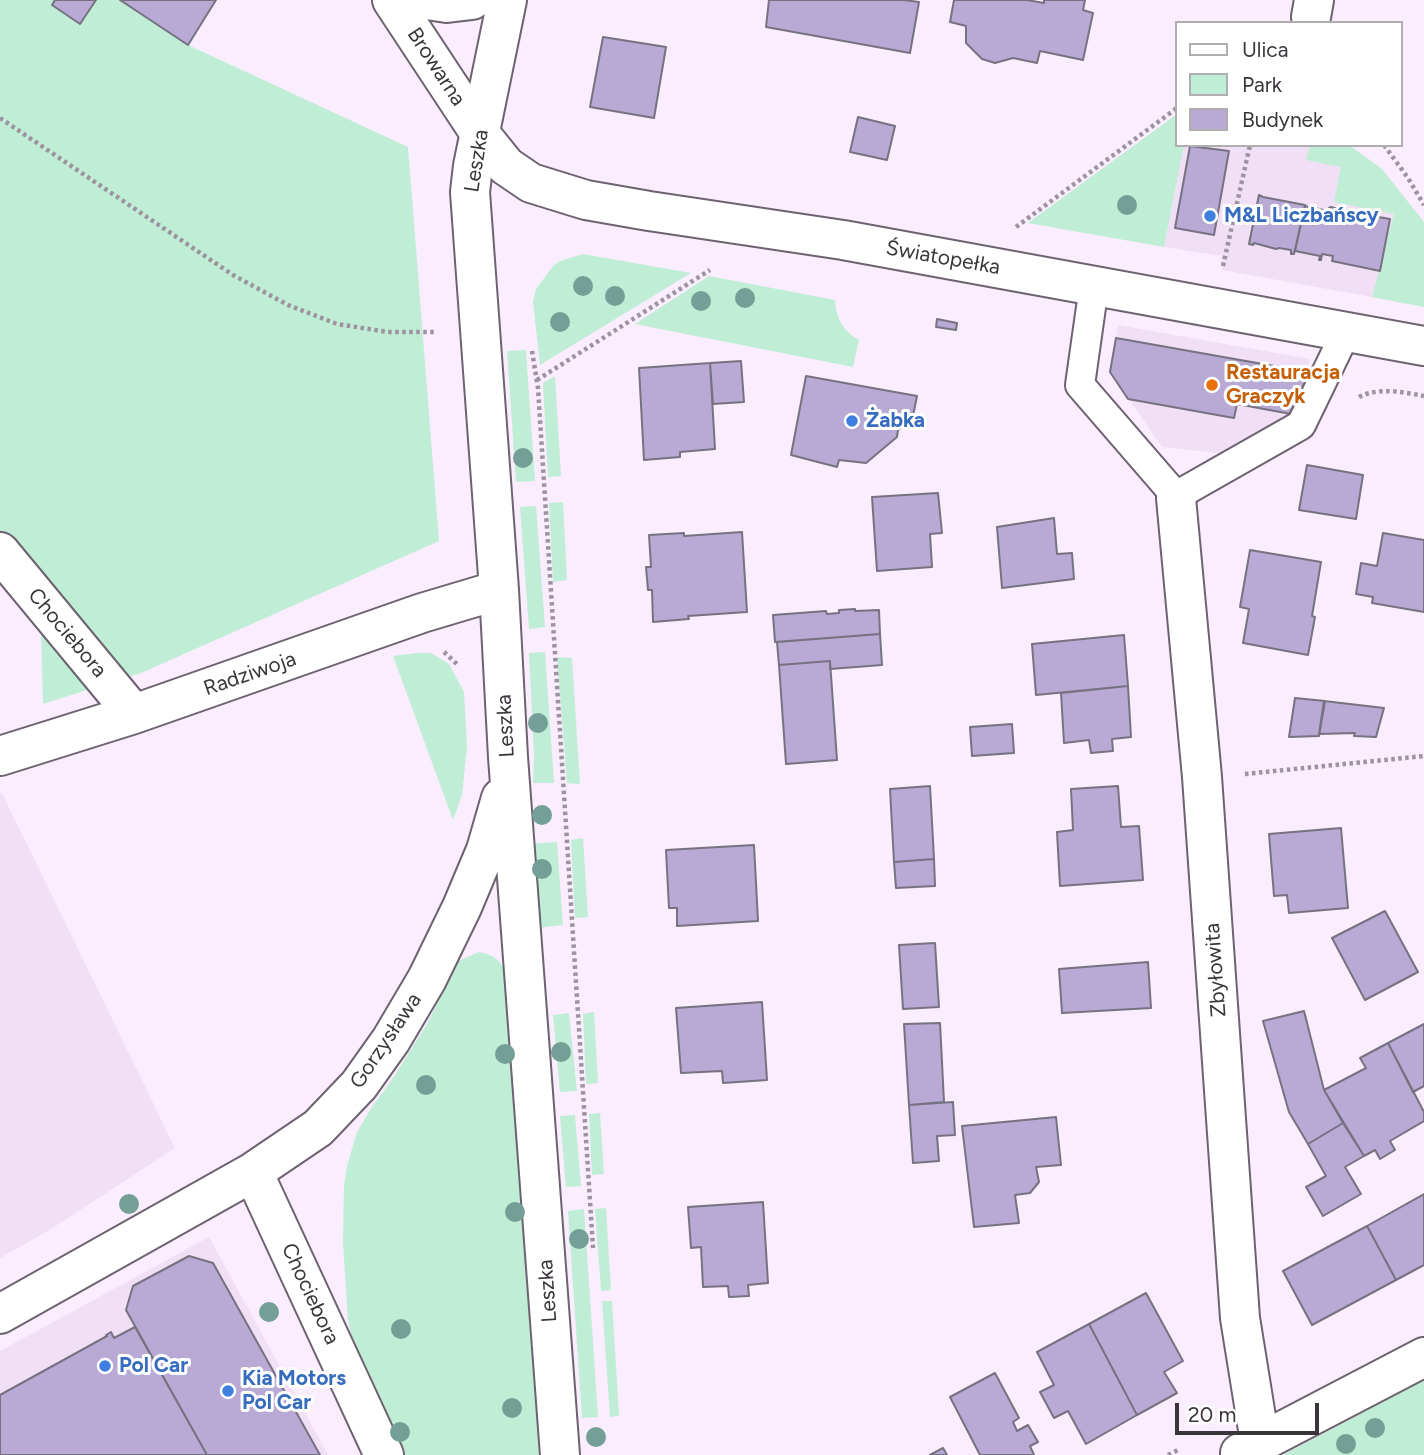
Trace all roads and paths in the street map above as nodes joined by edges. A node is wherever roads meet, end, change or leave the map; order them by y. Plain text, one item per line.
1 (392, 0) edge
2 (427, 0) edge
3 (472, 0) edge
4 (507, 0) edge
5 (1176, 109) edge
6 (0, 118) edge
7 (481, 135) junction
8 (1250, 147) edge
9 (1385, 147) edge
10 (1424, 205) edge
11 (1002, 269) junction
12 (710, 270) dead end
13 (1222, 270) dead end
14 (1094, 286) junction
15 (1346, 331) junction
16 (442, 332) dead end
17 (1424, 346) edge
18 (532, 351) dead end
19 (536, 381) junction
20 (1424, 396) edge
21 (1301, 425) junction
22 (1176, 497) junction
23 (0, 552) edge
24 (499, 590) junction
25 (440, 649) dead end
26 (460, 667) dead end
27 (134, 715) junction
28 (0, 756) edge
29 (1424, 756) edge
30 (508, 757) junction
31 (1202, 776) junction
32 (253, 1172) junction
33 (593, 1248) dead end
34 (0, 1314) edge
35 (1424, 1357) edge
36 (1180, 1449) dead end
37 (1249, 1449) edge
38 (384, 1455) edge
39 (560, 1455) edge
40 (1168, 1455) edge

1 - 7 street, Browarna
2 - 3 street
4 - 7 street, Leszka
5 - 11 path
6 - 16 path
7 - 11 street, Światopełka
7 - 24 street, Leszka
8 - 13 path
9 - 10 path
11 - 14 street, Światopełka
12 - 19 path
14 - 15 street, Światopełka
14 - 22 lane
15 - 17 street, Światopełka
15 - 21 lane
18 - 19 path
19 - 33 path
20 - 21 path
21 - 22 lane
22 - 31 street, Zbyłowita
23 - 27 street, Chociebora
24 - 27 street, Radziwoja
24 - 30 street, Leszka
25 - 26 path
27 - 28 street, Radziwoja
29 - 31 path
30 - 32 street, Gorzysława
30 - 39 street, Leszka
31 - 37 street, Zbyłowita
32 - 34 street, Gorzysława
32 - 38 street, Chociebora
35 - 37 street
36 - 40 path

